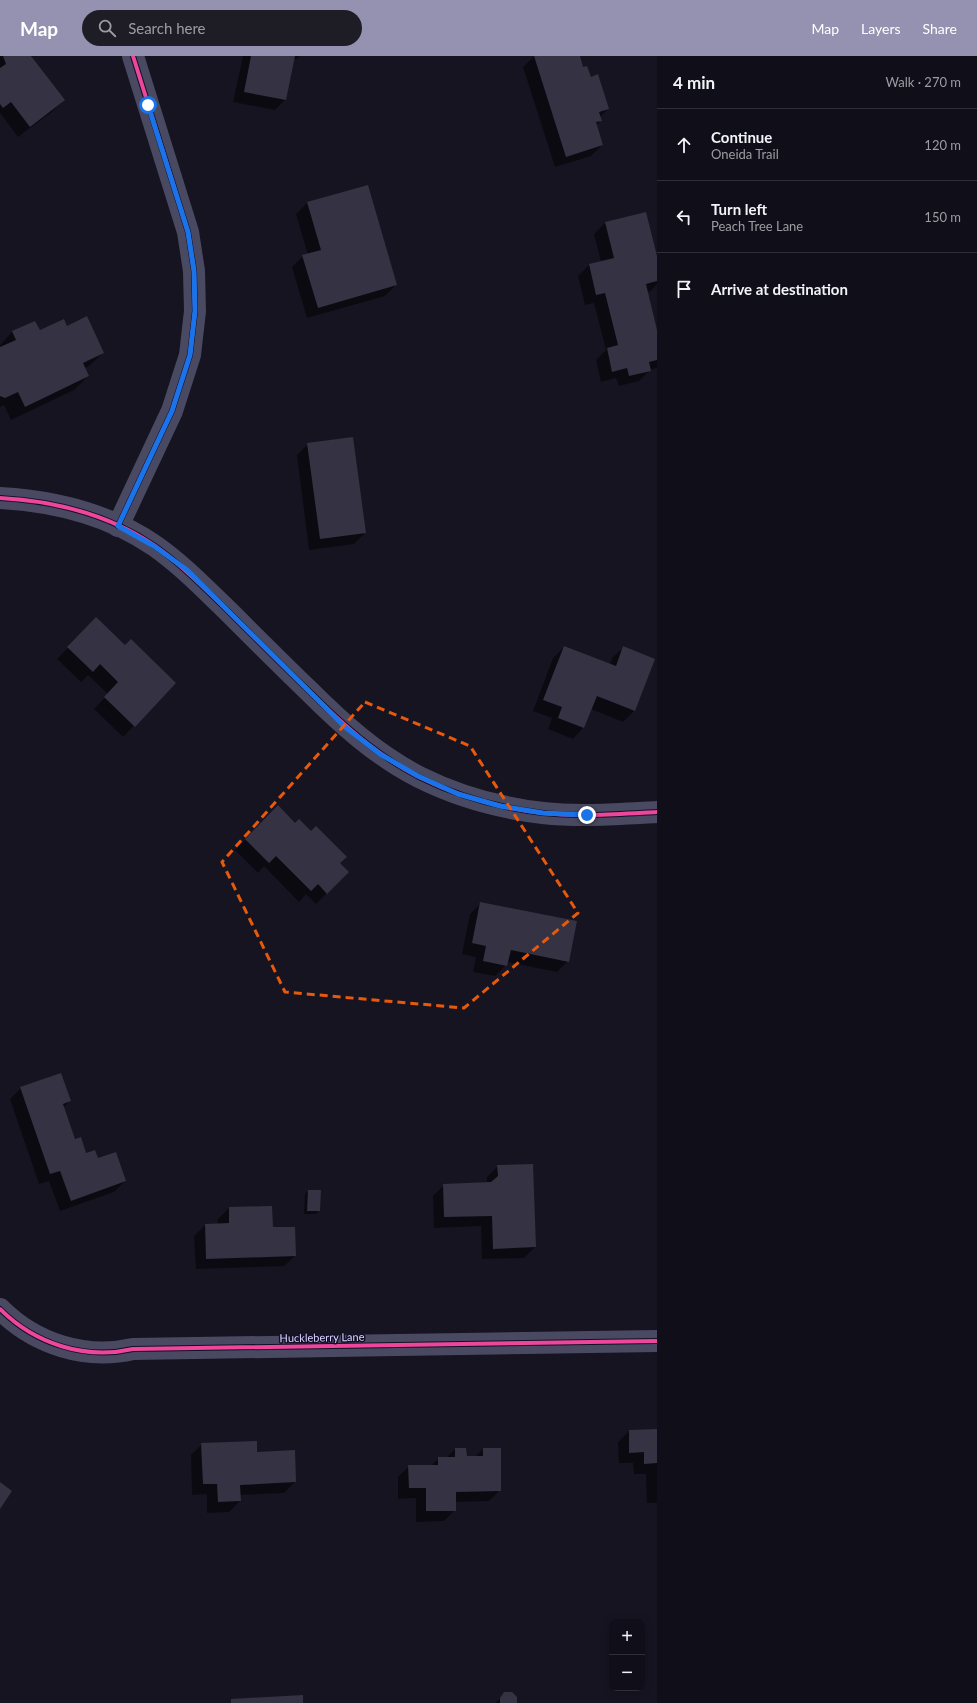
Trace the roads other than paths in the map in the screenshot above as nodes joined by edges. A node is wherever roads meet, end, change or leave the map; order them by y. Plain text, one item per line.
1 (133, 56) edge
2 (0, 498) edge
3 (118, 526) junction
4 (657, 812) edge
5 (0, 1309) edge
6 (657, 1341) edge

1 - 3 street
2 - 3 street
3 - 4 street
5 - 6 street, Huckleberry Lane

